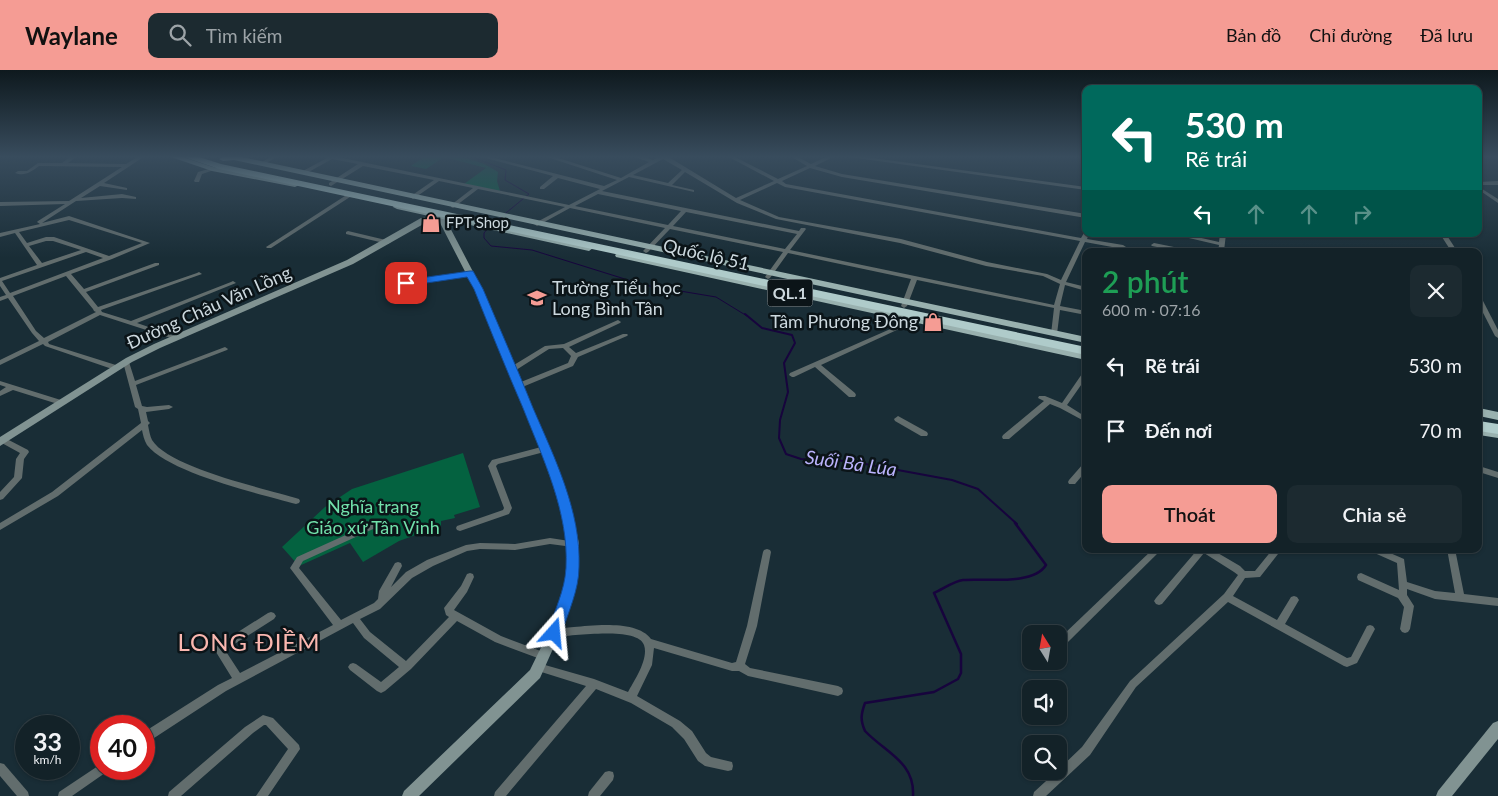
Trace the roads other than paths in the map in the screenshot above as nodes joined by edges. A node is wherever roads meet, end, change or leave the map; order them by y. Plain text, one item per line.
1 (89, 190) edge
2 (317, 190) edge
3 (342, 190) edge
4 (365, 190) edge
5 (376, 190) edge
6 (423, 190) edge
7 (474, 190) edge
8 (486, 190) edge
9 (601, 190) edge
10 (688, 190) edge
11 (719, 190) edge
12 (758, 190) edge
13 (815, 190) edge
14 (931, 190) edge
15 (1482, 190) edge
16 (692, 191) dead end
17 (597, 192) junction
18 (348, 196) junction
19 (413, 197) junction
20 (134, 198) dead end
21 (736, 200) junction
22 (71, 201) junction
23 (1498, 201) edge
24 (0, 204) edge
25 (569, 206) junction
26 (445, 210) junction
27 (685, 210) junction
28 (1082, 215) edge
29 (807, 224) junction
30 (30, 227) junction
31 (670, 227) junction
32 (531, 229) junction
33 (16, 231) junction
34 (348, 233) dead end
35 (801, 233) junction
36 (0, 235) edge
37 (1082, 236) edge
38 (1085, 237) edge
39 (1088, 237) edge
40 (1191, 237) edge
41 (1223, 237) edge
42 (1446, 237) edge
43 (388, 242) junction
44 (1222, 244) junction
45 (26, 245) junction
46 (1154, 245) dead end
47 (268, 247) dead end
48 (1123, 247) dead end
49 (1169, 248) edge
50 (1221, 248) edge
51 (1452, 248) edge
52 (648, 249) junction
53 (86, 250) junction
54 (788, 251) junction
55 (110, 258) junction
56 (157, 264) dead end
57 (41, 266) junction
58 (67, 273) junction
59 (470, 273) junction
60 (199, 274) dead end
61 (770, 275) junction
62 (915, 277) junction
63 (0, 281) edge
64 (233, 283) dead end
65 (1063, 283) junction
66 (390, 286) dead end
67 (1082, 288) edge
68 (82, 292) junction
69 (10, 295) junction
70 (0, 299) edge
71 (905, 304) junction
72 (1482, 305) edge
73 (1057, 307) junction
74 (98, 312) junction
75 (1082, 312) edge
76 (912, 317) junction
77 (618, 322) dead end
78 (131, 323) junction
79 (625, 335) dead end
80 (1498, 336) edge
81 (176, 338) junction
82 (1082, 340) edge
83 (43, 342) junction
84 (1054, 342) junction
85 (1082, 344) edge
86 (565, 346) junction
87 (225, 349) dead end
88 (1082, 350) edge
89 (1082, 355) edge
90 (575, 356) junction
91 (126, 362) junction
92 (0, 363) edge
93 (816, 364) junction
94 (117, 368) junction
95 (511, 370) junction
96 (792, 375) dead end
97 (1082, 379) edge
98 (0, 383) edge
99 (133, 384) junction
100 (518, 386) junction
101 (12, 387) junction
102 (0, 394) edge
103 (852, 395) dead end
104 (61, 403) junction
105 (1063, 406) junction
106 (169, 407) dead end
107 (142, 409) junction
108 (1482, 413) edge
109 (1498, 416) edge
110 (1482, 417) edge
111 (1082, 418) edge
112 (898, 419) dead end
113 (1498, 420) edge
114 (146, 423) junction
115 (1482, 426) edge
116 (1498, 429) edge
117 (1482, 431) edge
118 (924, 434) dead end
119 (1498, 434) edge
120 (1006, 437) dead end
121 (1, 441) edge
122 (545, 449) junction
123 (1482, 470) edge
124 (1082, 471) edge
125 (1498, 475) edge
126 (1072, 482) dead end
127 (0, 496) edge
128 (296, 502) dead end
129 (379, 523) dead end
130 (0, 527) edge
131 (460, 528) dead end
132 (572, 544) junction
133 (767, 552) dead end
134 (1154, 553) edge
135 (1200, 553) edge
136 (1210, 553) edge
137 (1274, 553) edge
138 (1382, 553) edge
139 (1452, 553) edge
140 (398, 566) dead end
141 (1244, 576) junction
142 (470, 577) dead end
143 (1361, 577) dead end
144 (1403, 584) junction
145 (1401, 594) junction
146 (1227, 597) junction
147 (1460, 598) junction
148 (1159, 600) dead end
149 (1294, 600) dead end
150 (382, 601) junction
151 (1498, 602) edge
152 (271, 616) dead end
153 (456, 616) junction
154 (354, 618) junction
155 (339, 625) junction
156 (1279, 626) junction
157 (1370, 629) dead end
158 (1405, 629) dead end
159 (554, 633) junction
160 (1068, 636) edge
161 (648, 642) junction
162 (543, 656) junction
163 (740, 666) junction
164 (353, 667) dead end
165 (406, 667) junction
166 (538, 667) junction
167 (238, 678) junction
168 (594, 684) junction
169 (838, 691) dead end
170 (630, 698) junction
171 (1498, 728) edge
172 (155, 731) edge
173 (728, 766) dead end
174 (0, 768) edge
175 (90, 776) edge
176 (609, 776) dead end
177 (413, 795) edge
178 (24, 796) edge
179 (63, 796) edge
180 (173, 796) edge
181 (260, 796) edge
182 (499, 796) edge
183 (592, 796) edge
184 (1038, 796) edge
185 (1443, 796) edge

1 - 22 street
2 - 18 main road, Quốc lộ 51 / QL.1
3 - 26 highway, Quốc lộ 51 / QL.1
4 - 26 highway, Quốc lộ 51 / QL.1
5 - 19 main road, Quốc lộ 51 / QL.1
6 - 19 street
7 - 26 street
8 - 25 street
9 - 17 street
10 - 16 street
11 - 21 street
12 - 21 street
13 - 37 street
14 - 28 street
15 - 23 street
17 - 25 street
17 - 27 street
18 - 26 main road, Quốc lộ 51 / QL.1
18 - 47 street
19 - 26 main road, Quốc lộ 51 / QL.1
20 - 22 street
21 - 29 street
22 - 24 street
22 - 30 street
25 - 31 street
25 - 32 street
26 - 32 highway, Quốc lộ 51 / QL.1
26 - 43 street, Đường Châu Văn Lồng
26 - 59 street
27 - 31 street
27 - 35 street
29 - 35 street
29 - 65 street
30 - 33 street
30 - 55 street
31 - 52 street
31 - 54 street
32 - 52 highway, Quốc lộ 51 / QL.1
32 - 76 highway, Quốc lộ 51 / QL.1
33 - 36 street
33 - 45 street
34 - 43 street
35 - 54 street
38 - 65 street
39 - 48 street
40 - 44 street
41 - 44 street
42 - 51 street
43 - 81 street, Đường Châu Văn Lồng
44 - 50 street
45 - 53 street
45 - 57 street
46 - 49 street
52 - 61 highway, Quốc lộ 51 / QL.1
53 - 55 street
53 - 57 street
54 - 61 street
54 - 62 street
55 - 58 street
56 - 68 street
57 - 63 street
58 - 68 street
58 - 69 street
59 - 66 street
59 - 95 street
60 - 74 street
61 - 71 highway, Quốc lộ 51 / QL.1
62 - 71 street
62 - 73 street
63 - 69 street
64 - 78 street
65 - 67 street
65 - 73 street
68 - 74 street
69 - 70 street
69 - 83 street
71 - 84 highway, Quốc lộ 51 / QL.1
72 - 80 street
73 - 75 street
73 - 84 street
74 - 78 street
74 - 83 street
76 - 84 highway, Quốc lộ 51 / QL.1
76 - 93 street
77 - 86 street
78 - 81 street
79 - 90 street
81 - 91 street, Đường Châu Văn Lồng
82 - 84 main road, Quốc lộ 51 / QL.1
83 - 92 street
83 - 94 street
84 - 85 highway, Quốc lộ 51 / QL.1
84 - 88 highway, Quốc lộ 51 / QL.1
84 - 89 main road, Quốc lộ 51 / QL.1
86 - 90 street
86 - 95 street
87 - 99 street
90 - 100 street
91 - 94 street, Đường Châu Văn Lồng
91 - 99 street
93 - 96 street
93 - 103 street
94 - 104 street, Đường Châu Văn Lồng
95 - 100 street
97 - 105 street
98 - 101 street
99 - 107 street
100 - 122 street
101 - 102 street
101 - 104 street
104 - 121 street, Đường Châu Văn Lồng
105 - 111 street
105 - 120 street
106 - 107 street
107 - 114 street
108 - 109 main road
110 - 113 highway
112 - 118 street
114 - 128 street
114 - 130 street
115 - 116 highway
117 - 119 main road
121 - 127 street
122 - 131 street
122 - 132 street
123 - 125 street
124 - 126 street
129 - 155 street
132 - 150 street
132 - 159 street
133 - 163 street
134 - 160 street
135 - 148 street
136 - 141 street
137 - 141 street
138 - 144 street
139 - 147 street
140 - 150 street
141 - 146 street
142 - 153 street
143 - 145 street
144 - 145 street
144 - 147 street
145 - 158 street
146 - 156 street
146 - 184 street
147 - 151 street
149 - 156 street
150 - 154 street
152 - 167 street
153 - 162 street
153 - 165 street
154 - 155 street
154 - 165 street
155 - 167 street
156 - 157 street
159 - 161 street
159 - 162 street
161 - 163 street
161 - 170 street
162 - 166 street
163 - 169 street
164 - 165 street
166 - 168 street
166 - 177 street
167 - 172 street
168 - 170 street
168 - 182 street
170 - 173 street
171 - 185 street
174 - 178 street
175 - 179 street
176 - 183 street
180 - 181 street

